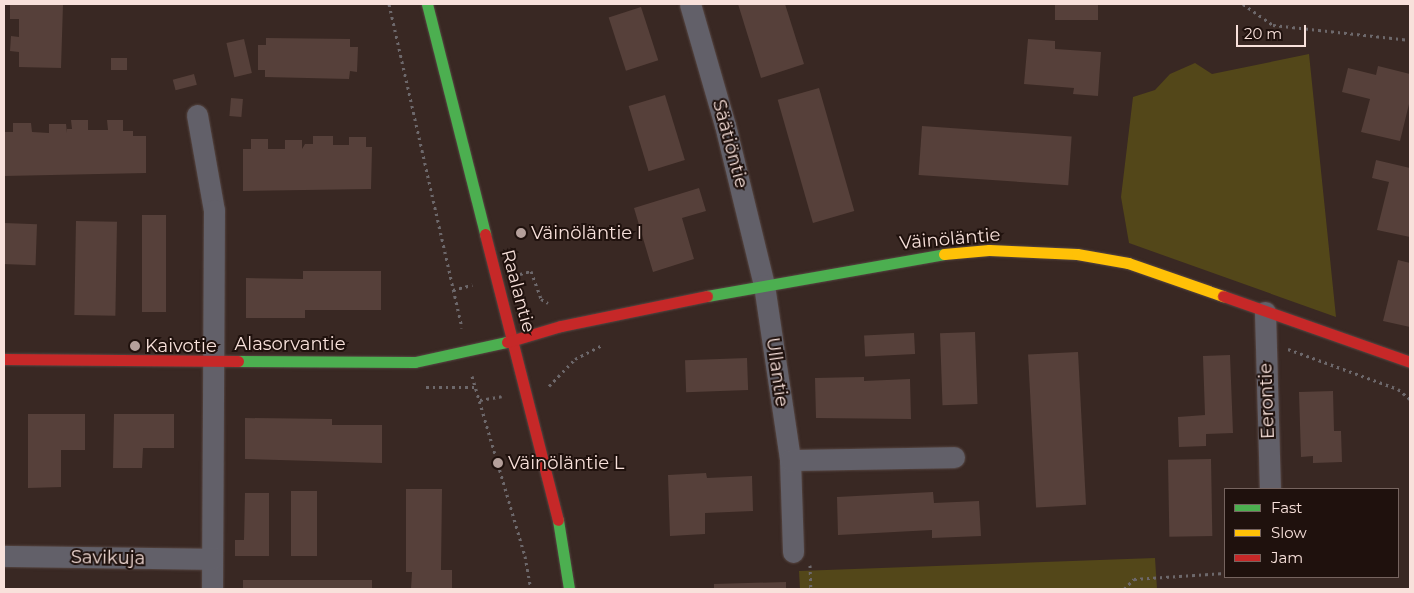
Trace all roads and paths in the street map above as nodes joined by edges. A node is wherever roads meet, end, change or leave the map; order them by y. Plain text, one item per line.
1 (389, 4) edge
2 (428, 4) edge
3 (690, 4) edge
4 (1244, 4) edge
5 (1410, 40) edge
6 (197, 115) dead end
7 (764, 285) junction
8 (454, 290) dead end
9 (1265, 312) junction
10 (513, 341) junction
11 (611, 341) dead end
12 (1265, 341) junction
13 (4, 359) edge
14 (215, 362) junction
15 (1410, 362) edge
16 (475, 387) dead end
17 (526, 391) junction
18 (1410, 399) edge
19 (480, 400) junction
20 (954, 457) dead end
21 (790, 460) junction
22 (1270, 488) edge
23 (793, 552) dead end
24 (4, 556) edge
25 (212, 559) junction
26 (1224, 573) edge
27 (212, 589) edge
28 (531, 589) edge
29 (569, 589) edge
30 (1124, 589) edge

1 - 8 path
2 - 10 street, Raalantie
3 - 7 street, Säätiöntie
4 - 5 path
6 - 14 street
7 - 9 street, Väinöläntie
7 - 10 street, Väinöläntie
7 - 21 street, Ullantie
9 - 12 street, Eerontie
9 - 15 street, Väinöläntie
10 - 14 street, Alasorvantie
10 - 17 street, Raalantie
11 - 17 path
12 - 18 path
12 - 22 street, Eerontie
13 - 14 street, Alasorvantie
14 - 25 street
16 - 19 path
17 - 19 path
17 - 29 street, Raalantie
19 - 28 path
20 - 21 street
21 - 23 street, Ullantie
24 - 25 street, Savikuja
25 - 27 street
26 - 30 path

